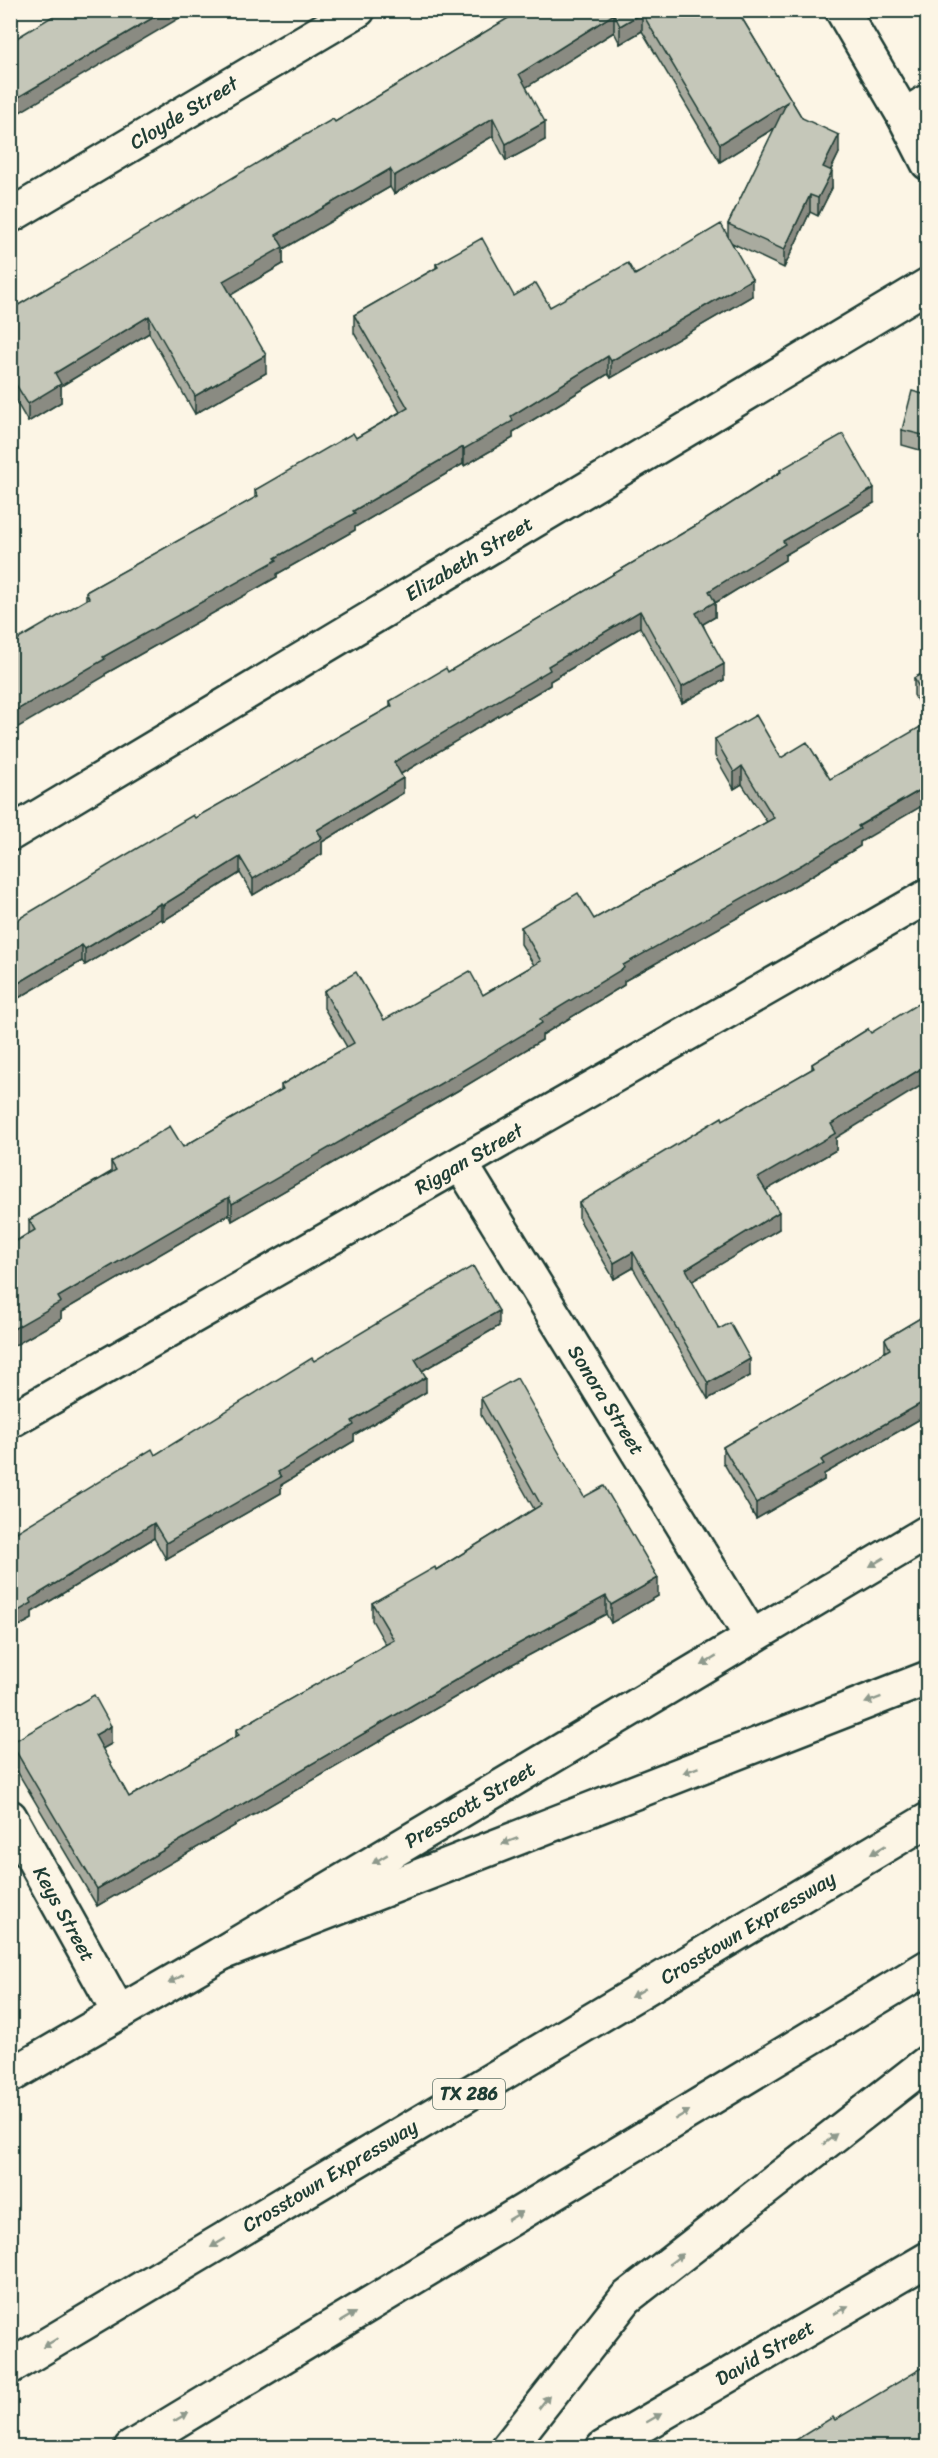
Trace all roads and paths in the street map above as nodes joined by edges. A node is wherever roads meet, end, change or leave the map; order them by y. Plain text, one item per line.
1 (358, 10) edge
2 (842, 10) edge
3 (916, 109) edge
4 (927, 163) edge
5 (10, 216) edge
6 (927, 285) edge
7 (10, 834) edge
8 (927, 896) edge
9 (461, 1164) junction
10 (10, 1421) edge
11 (927, 1532) edge
12 (751, 1636) junction
13 (927, 1678) edge
14 (10, 1817) edge
15 (927, 1820) edge
16 (222, 1953) junction
17 (927, 1967) edge
18 (118, 2012) junction
19 (927, 2062) edge
20 (10, 2076) edge
21 (927, 2259) edge
22 (10, 2367) edge
23 (131, 2448) edge
24 (508, 2448) edge
25 (603, 2448) edge

1 - 5 main road, Cloyde Street
2 - 3 main road
3 - 4 main road
6 - 7 main road, Elizabeth Street
8 - 9 main road, Riggan Street
9 - 10 main road, Riggan Street
9 - 12 main road, Sonora Street
11 -> 12 main road, Presscott Street
12 -> 16 main road, Presscott Street
13 -> 16 main road
14 - 18 main road, Keys Street
15 -> 22 main road, Crosstown Expressway / TX 286
16 -> 18 main road, Presscott Street
23 -> 17 main road
18 - 20 main road, Presscott Street
24 -> 19 main road
25 -> 21 main road, David Street

